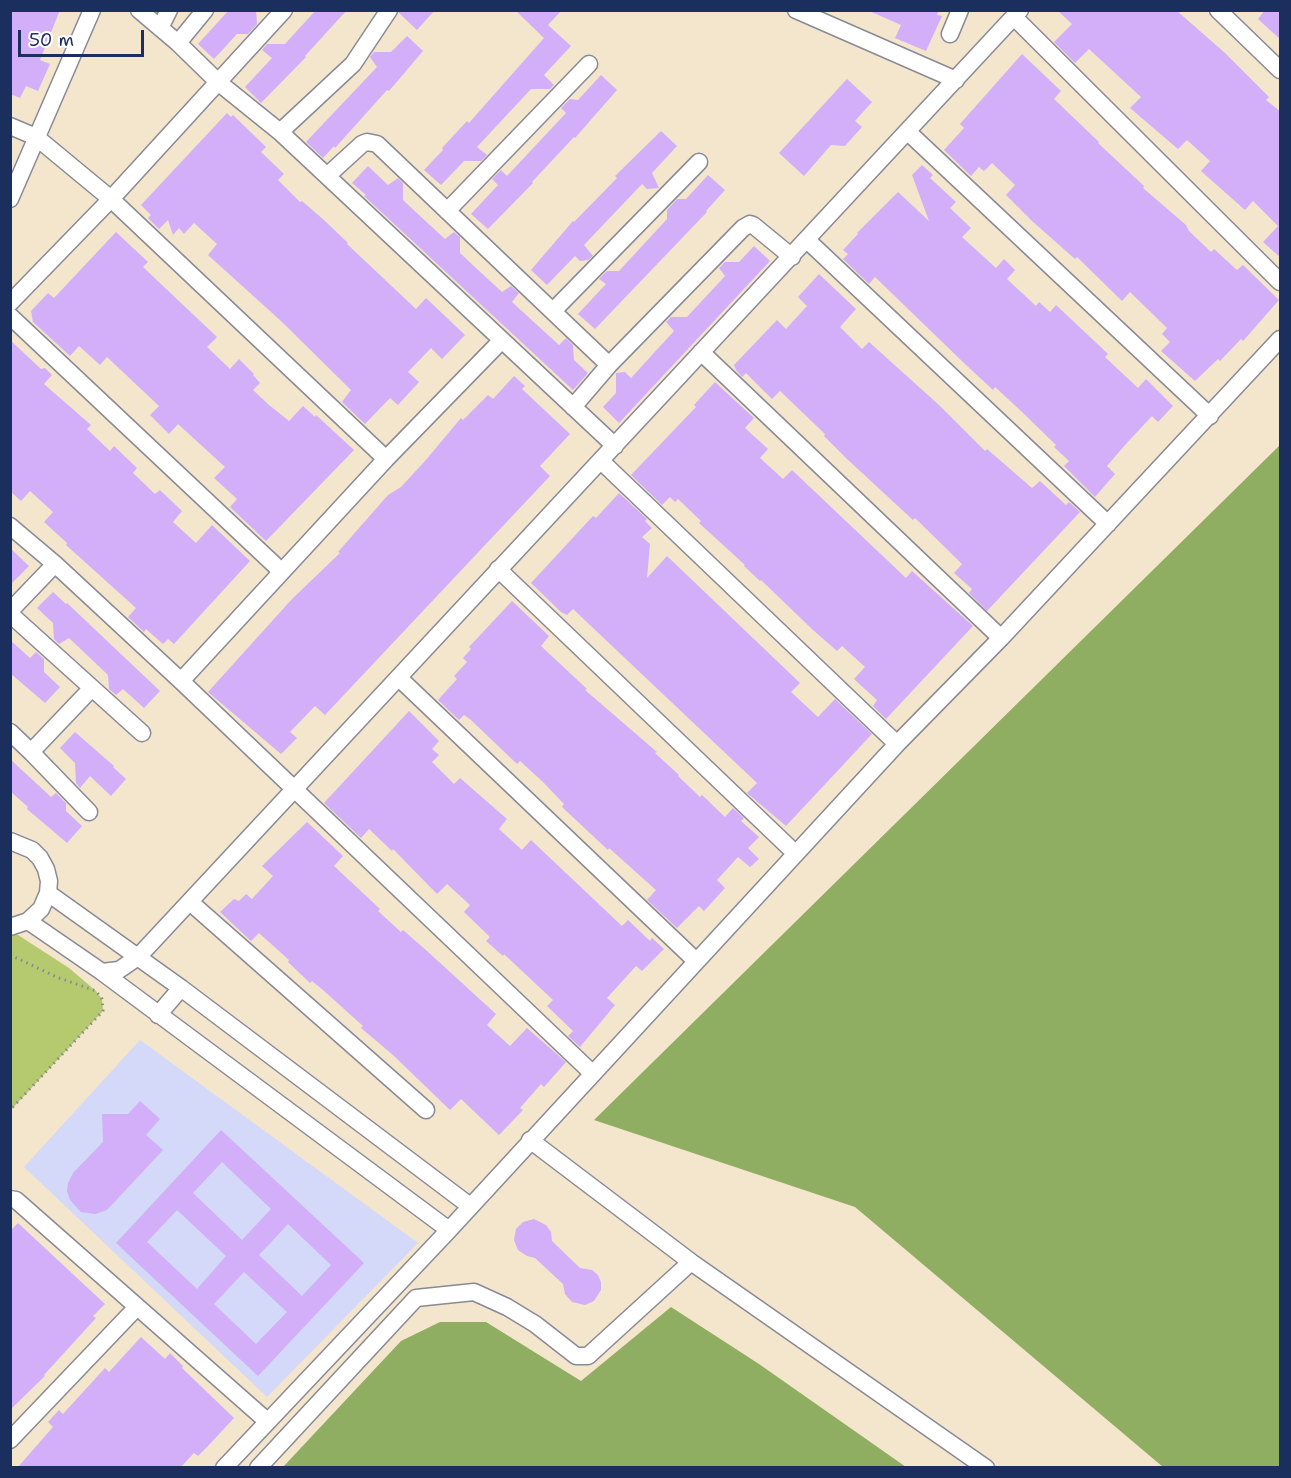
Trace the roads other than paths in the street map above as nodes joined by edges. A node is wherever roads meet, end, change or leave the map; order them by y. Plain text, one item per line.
1 (92, 10) edge
2 (139, 10) edge
3 (169, 10) edge
4 (206, 10) edge
5 (284, 10) edge
6 (389, 10) edge
7 (796, 10) edge
8 (960, 10) edge
9 (1218, 10) edge
10 (1017, 14) edge
11 (160, 28) junction
12 (950, 34) dead end
13 (178, 43) junction
14 (589, 64) dead end
15 (1281, 70) edge
16 (956, 80) junction
17 (218, 82) junction
18 (10, 126) edge
19 (280, 132) junction
20 (908, 132) junction
21 (36, 137) junction
22 (699, 162) dead end
23 (327, 176) junction
24 (10, 199) edge
25 (111, 199) junction
26 (447, 211) junction
27 (807, 240) junction
28 (792, 256) junction
29 (1281, 282) edge
30 (10, 303) edge
31 (553, 311) junction
32 (10, 316) edge
33 (1281, 339) edge
34 (502, 340) junction
35 (701, 352) junction
36 (609, 365) junction
37 (573, 407) junction
38 (1210, 416) junction
39 (615, 446) junction
40 (386, 459) junction
41 (601, 461) junction
42 (1108, 524) junction
43 (10, 526) edge
44 (55, 564) junction
45 (498, 569) junction
46 (282, 571) junction
47 (10, 613) edge
48 (1002, 638) junction
49 (399, 678) junction
50 (181, 681) junction
51 (91, 689) junction
52 (10, 732) edge
53 (142, 732) dead end
54 (897, 744) junction
55 (31, 752) junction
56 (294, 791) junction
57 (88, 812) dead end
58 (10, 841) edge
59 (795, 853) junction
60 (48, 893) junction
61 (190, 902) junction
62 (28, 921) junction
63 (10, 927) edge
64 (138, 957) junction
65 (696, 961) junction
66 (102, 972) junction
67 (181, 988) junction
68 (158, 1016) junction
69 (592, 1073) junction
70 (426, 1110) dead end
71 (530, 1140) junction
72 (10, 1199) edge
73 (470, 1206) junction
74 (449, 1230) junction
75 (691, 1262) junction
76 (137, 1307) junction
77 (267, 1421) junction
78 (10, 1440) edge
79 (224, 1467) edge
80 (258, 1467) edge
81 (986, 1467) edge

1 - 21 street
2 - 11 street
3 - 11 street
4 - 13 street
5 - 17 street
6 - 19 street
7 - 16 street
8 - 12 street
9 - 15 street
10 - 16 street
10 - 29 street
11 - 13 street
13 - 17 street
14 - 26 street
16 - 20 street
17 - 19 street
17 - 25 street
18 - 21 street
19 - 23 street
20 - 27 street
20 - 38 street
21 - 24 street
21 - 25 street
22 - 31 street
23 - 26 street
23 - 34 street
25 - 30 street
25 - 40 street
26 - 31 street
27 - 28 street
27 - 42 street
28 - 35 street
28 - 36 street
31 - 36 street
32 - 46 street
33 - 38 street
34 - 37 street
34 - 40 street
35 - 39 street
35 - 48 street
36 - 37 street
37 - 39 street
38 - 42 street
39 - 41 street
40 - 46 street
41 - 45 street
41 - 54 street
42 - 48 street
43 - 44 street
44 - 47 street
44 - 50 street
45 - 49 street
45 - 59 street
46 - 50 street
47 - 51 street
48 - 54 street
49 - 56 street
49 - 65 street
50 - 56 street
51 - 53 street
51 - 55 street
52 - 55 street
54 - 59 street
55 - 57 street
56 - 61 street
56 - 69 street
58 - 60 street
59 - 65 street
60 - 62 street
60 - 64 street
61 - 64 street
61 - 70 street
62 - 63 street
62 - 66 street
64 - 66 street
64 - 67 street
65 - 69 street
66 - 68 street
67 - 68 street
67 - 73 street
68 - 74 street
69 - 71 street
71 - 73 street
71 - 75 street
72 - 76 street
73 - 74 street
74 - 77 street
75 - 80 street
75 - 81 street
76 - 77 street
76 - 78 street
77 - 79 street

